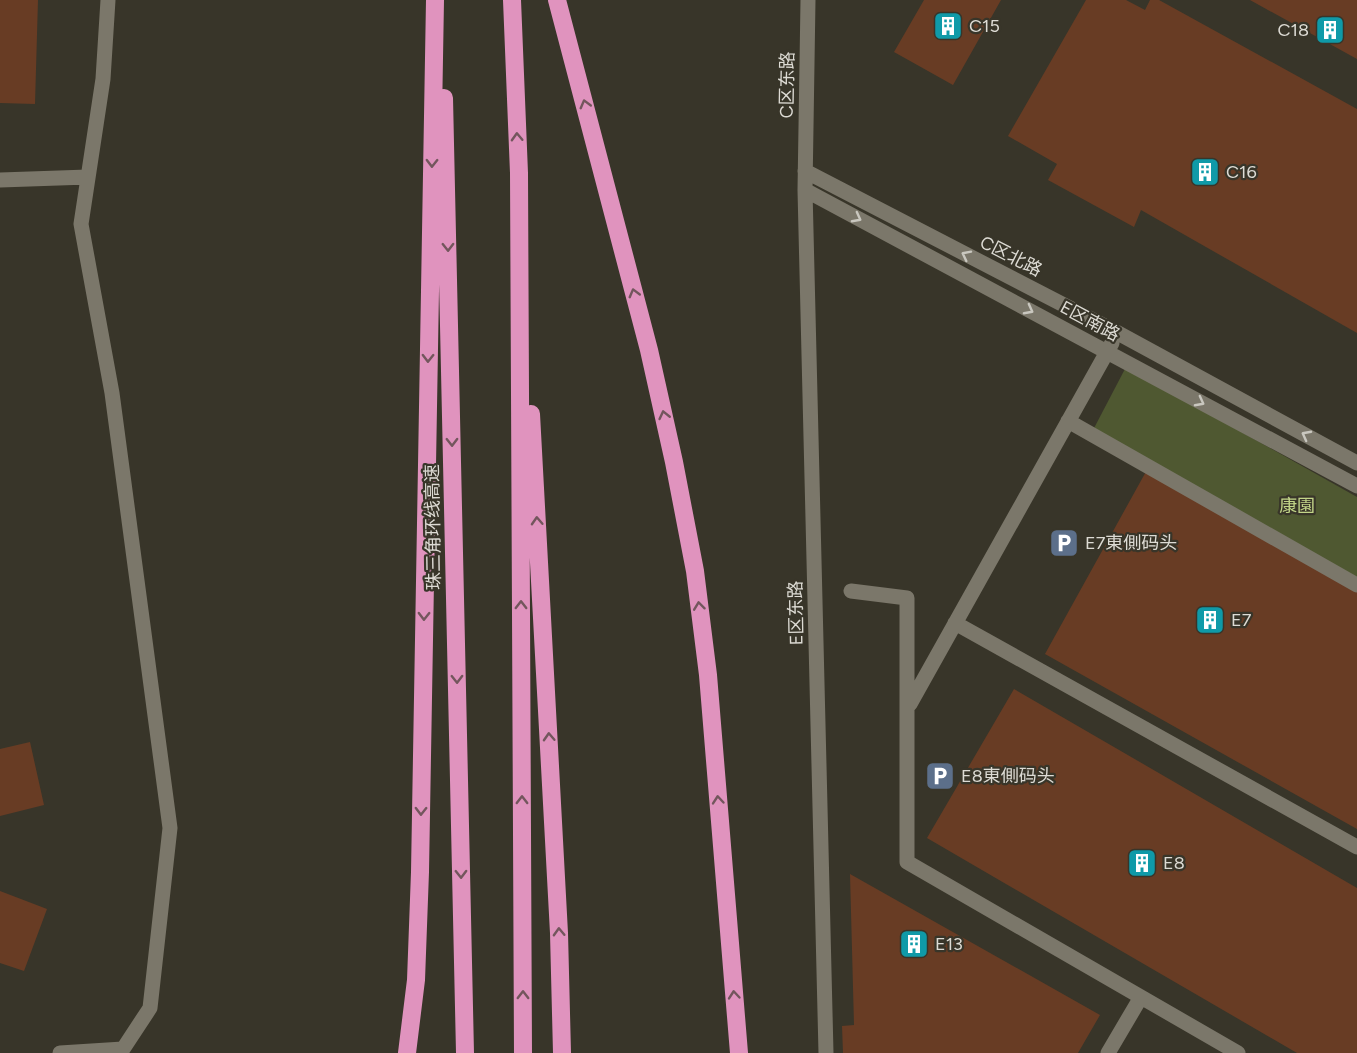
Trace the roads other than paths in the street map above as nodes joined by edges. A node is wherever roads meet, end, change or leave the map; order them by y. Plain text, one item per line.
1 (108, 0) edge
2 (435, 0) edge
3 (442, 0) edge
4 (512, 0) edge
5 (557, 0) edge
6 (808, 0) edge
7 (805, 171) junction
8 (519, 173) junction
9 (88, 177) junction
10 (0, 180) edge
11 (805, 190) junction
12 (1118, 333) junction
13 (1107, 352) junction
14 (1068, 421) junction
15 (1357, 463) edge
16 (1357, 486) edge
17 (1357, 585) edge
18 (851, 591) dead end
19 (956, 622) junction
20 (908, 706) junction
21 (1357, 847) edge
22 (416, 981) junction
23 (1141, 997) junction
24 (60, 1053) edge
25 (407, 1053) edge
26 (417, 1053) edge
27 (465, 1053) edge
28 (523, 1053) edge
29 (562, 1053) edge
30 (739, 1053) edge
31 (826, 1053) edge
32 (1108, 1053) edge
33 (1238, 1053) edge

1 - 9 street
2 -> 22 highway
3 -> 27 highway, 珠三角环线高速
8 -> 4 highway
30 -> 5 highway
6 - 7 street, C区东路
7 - 11 street, E区东路
12 -> 7 street, C区北路
28 -> 8 highway
29 -> 8 highway
9 - 10 street
9 - 24 street
11 -> 13 street, E区南路
11 - 31 street, E区东路
12 - 13 street
15 -> 12 street, C区北路
13 - 14 street
13 -> 16 street, E区南路
14 - 17 street
14 - 19 street
18 - 20 street
19 - 20 street
19 - 21 street
20 - 23 street
22 - 25 highway
22 - 26 highway
23 - 32 street
23 - 33 street

